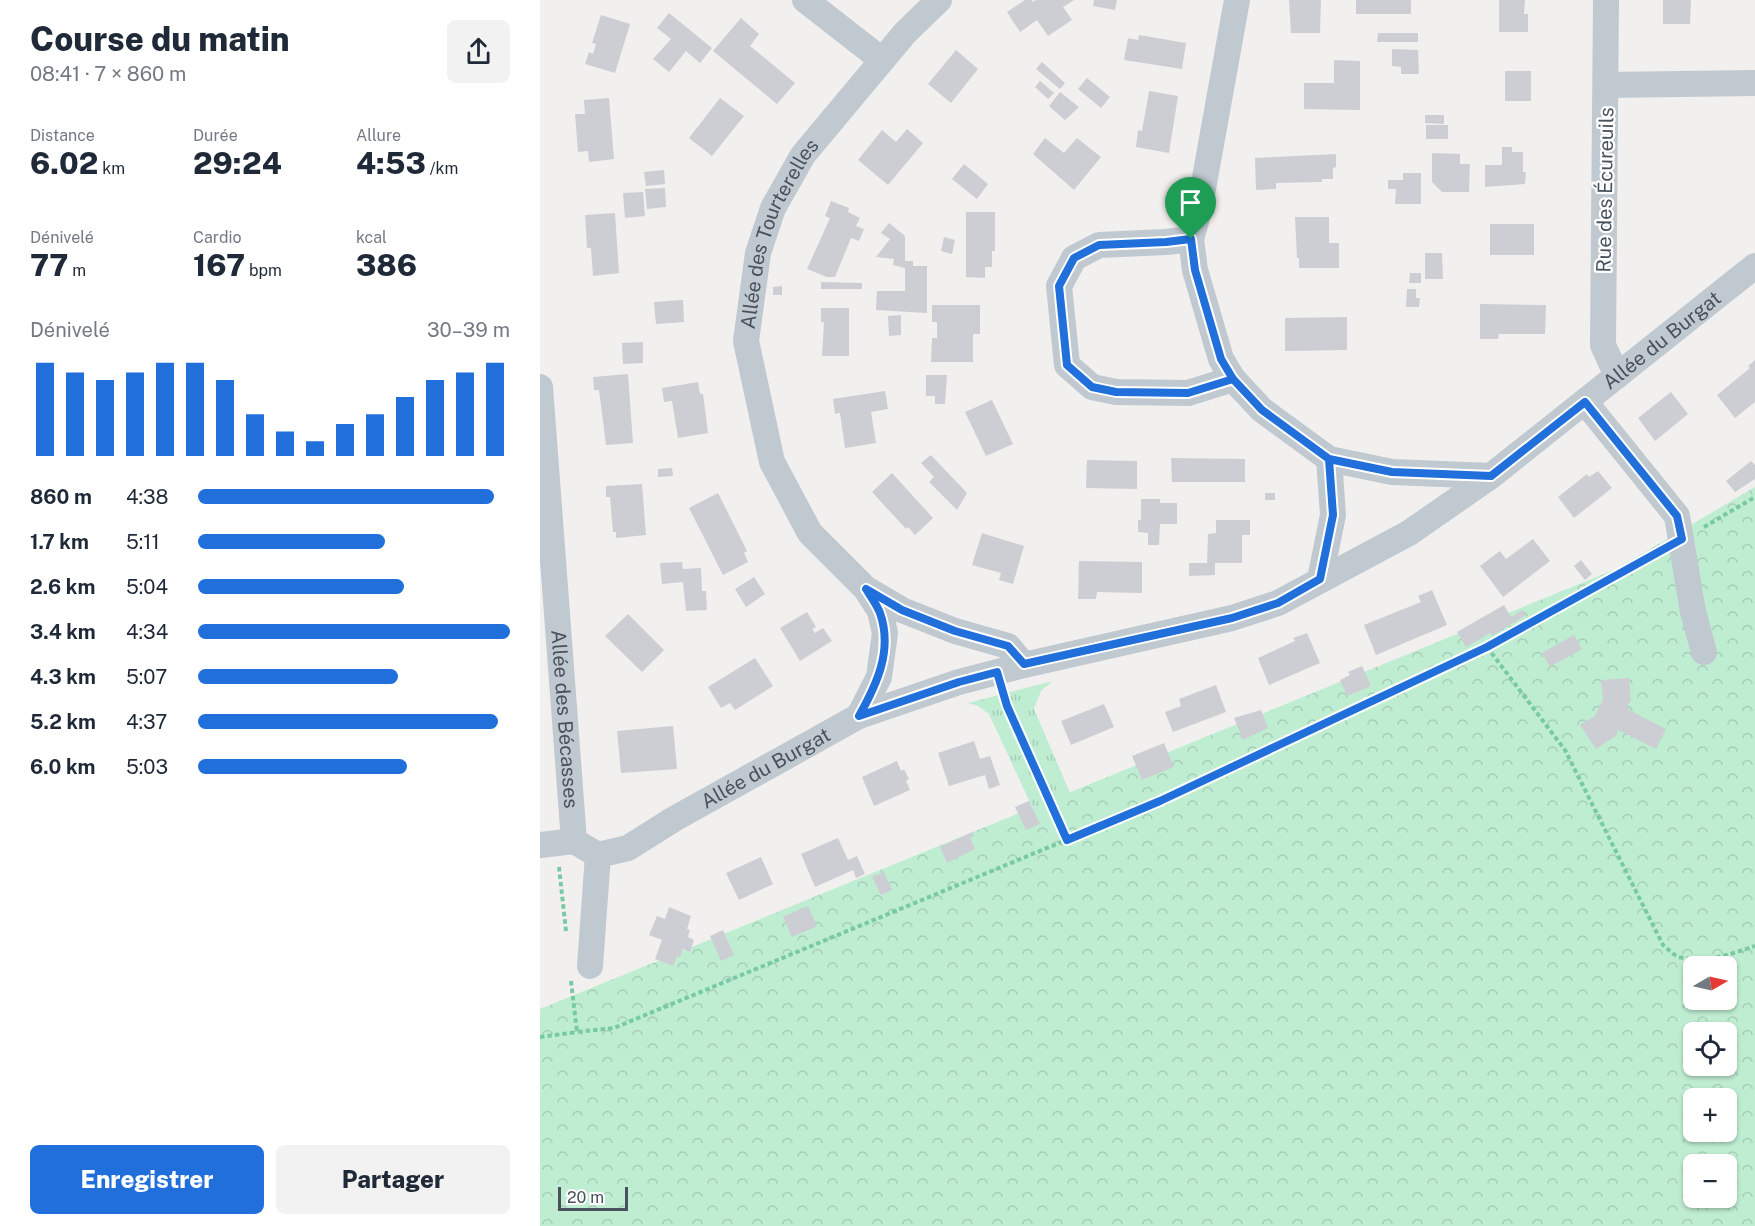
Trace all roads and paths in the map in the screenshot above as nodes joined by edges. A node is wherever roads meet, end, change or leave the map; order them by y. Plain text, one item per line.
1 (805, 0) edge
2 (939, 0) edge
3 (1237, 0) edge
4 (1606, 0) edge
5 (882, 60) junction
6 (1755, 83) edge
7 (1606, 85) junction
8 (1191, 239) junction
9 (1755, 266) edge
10 (1617, 376) junction
11 (1233, 379) junction
12 (540, 387) edge
13 (1585, 402) junction
14 (1329, 459) junction
15 (1491, 476) junction
16 (1755, 497) edge
17 (1682, 539) junction
18 (1320, 579) junction
19 (866, 589) junction
20 (1487, 647) junction
21 (1704, 652) dead end
22 (1024, 664) junction
23 (997, 672) junction
24 (859, 716) junction
25 (1067, 840) junction
26 (557, 843) edge
27 (598, 855) junction
28 (566, 931) dead end
29 (1755, 946) edge
30 (581, 972) joint
31 (577, 1032) junction
32 (540, 1038) edge

1 - 5 street
2 - 5 street, Allée des Tourterelles
3 - 8 street
4 - 7 street, Rue des Écureuils
5 - 19 street, Allée des Tourterelles
6 - 7 street
7 - 10 street, Rue des Écureuils
8 - 11 street
8 - 11 street
9 - 10 street, Allée du Burgat
10 - 13 street, Allée du Burgat
11 - 14 street
12 - 26 street, Allée des Bécasses
13 - 15 street, Allée du Burgat
13 - 17 street
14 - 15 street
14 - 18 street
15 - 18 street, Allée du Burgat
16 - 17 path
17 - 20 path
17 - 21 street
18 - 22 street, Allée du Burgat
19 - 22 street, Allée des Tourterelles
19 - 24 street, Allée des Tourterelles
20 - 25 path
20 - 29 path
22 - 23 street, Allée du Burgat
23 - 24 street, Allée du Burgat
23 - 25 path
24 - 27 street, Allée du Burgat
25 - 31 path
26 - 27 street
26 - 28 path
27 - 30 street
30 - 31 path
31 - 32 path

